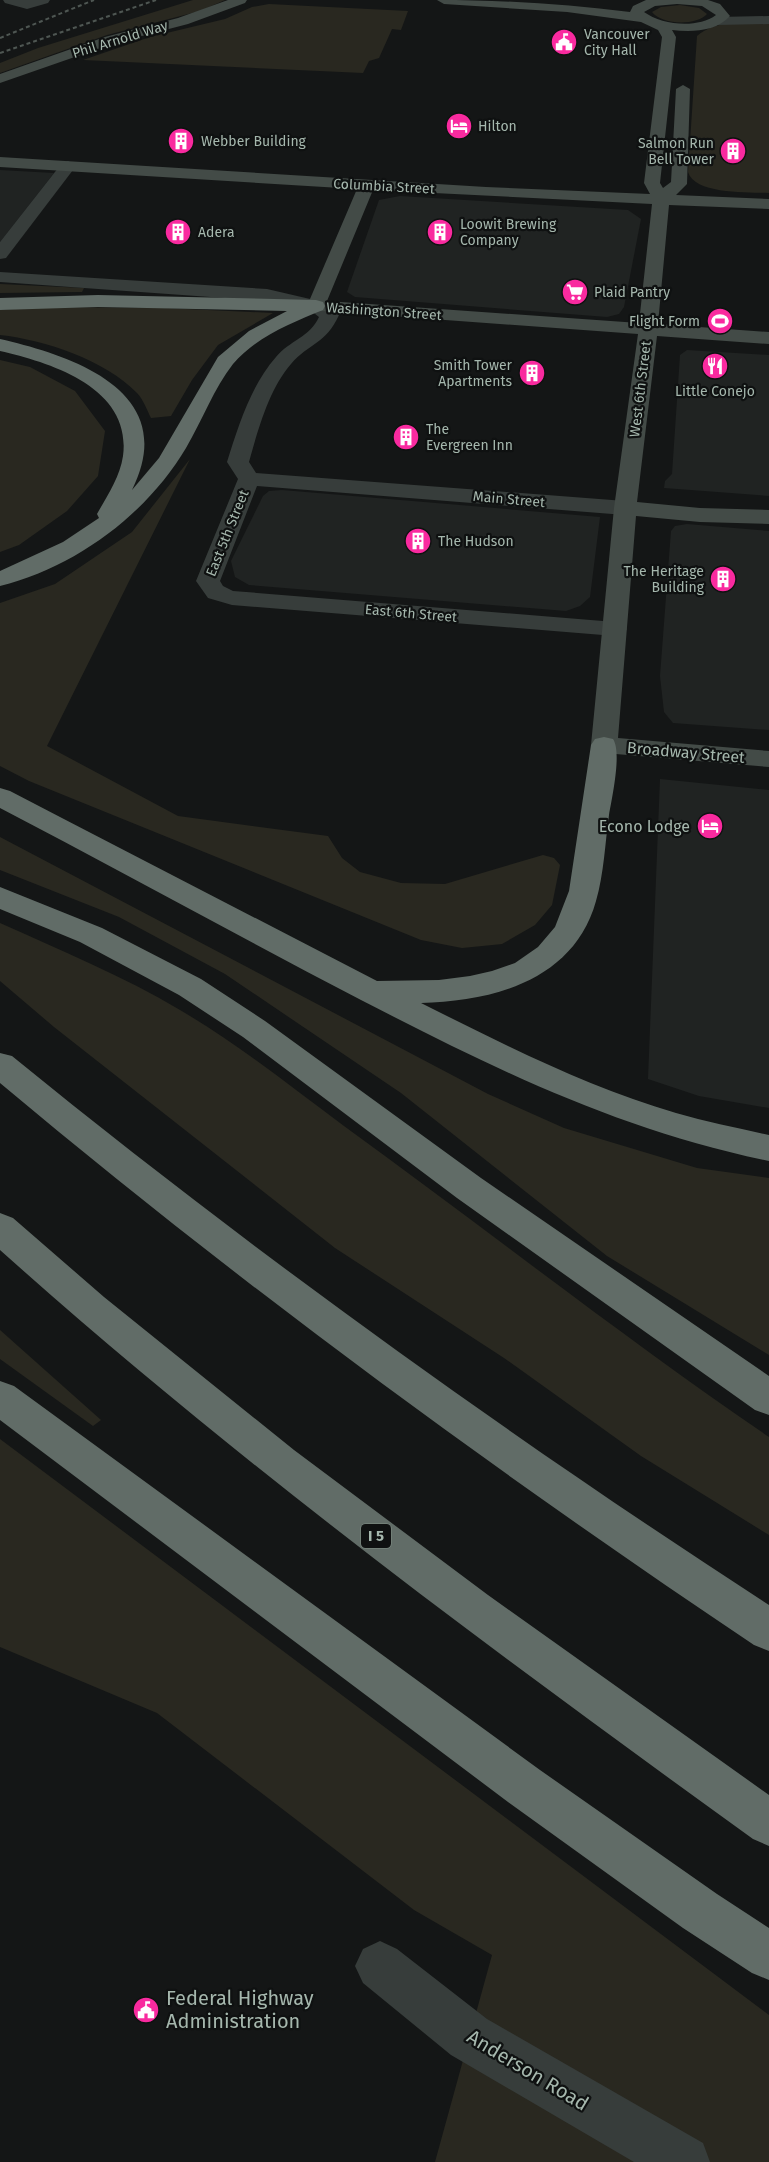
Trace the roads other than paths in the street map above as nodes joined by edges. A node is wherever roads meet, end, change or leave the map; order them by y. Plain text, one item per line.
1 (10, 0) edge
2 (44, 0) edge
3 (240, 0) edge
4 (444, 0) edge
5 (661, 1) edge
6 (698, 1) edge
7 (642, 12) junction
8 (718, 15) junction
9 (769, 18) edge
10 (657, 24) junction
11 (700, 26) junction
12 (687, 41) dead end
13 (684, 77) dead end
14 (0, 79) edge
15 (0, 162) edge
16 (68, 166) junction
17 (367, 185) junction
18 (661, 199) junction
19 (769, 204) edge
20 (0, 254) edge
21 (0, 277) edge
22 (0, 304) edge
23 (316, 306) junction
24 (648, 329) junction
25 (769, 338) edge
26 (0, 345) edge
27 (249, 479) junction
28 (625, 508) junction
29 (769, 517) edge
30 (104, 523) junction
31 (0, 579) edge
32 (210, 588) joint
33 (615, 629) junction
34 (604, 745) junction
35 (769, 759) edge
36 (0, 797) edge
37 (0, 897) edge
38 (369, 991) junction
39 (0, 1065) edge
40 (769, 1148) edge
41 (0, 1228) edge
42 (0, 1398) edge
43 (769, 1398) edge
44 (769, 1630) edge
45 (769, 1823) edge
46 (769, 1956) edge
47 (380, 1966) dead end
48 (684, 2162) edge

1 - 2 street
3 - 14 street, Phil Arnold Way
4 - 7 street
5 - 6 street
5 - 7 street
6 - 8 street
7 - 10 street
8 - 9 street
8 - 11 street
10 - 11 street
10 - 18 street, West 6th Street
11 - 12 street
13 - 18 street
15 - 16 street, Columbia Street
16 - 17 street, Columbia Street
16 - 20 street
17 - 18 street, Columbia Street
17 - 23 street
18 - 19 street, Columbia Street
18 - 24 street, West 6th Street
21 - 23 street, Washington Street
22 - 23 highway
23 - 24 street, Washington Street
23 - 27 street
23 - 30 highway
24 - 25 street, Washington Street
24 - 28 street, West 6th Street
26 - 30 highway
27 - 28 street, Main Street
27 - 32 street, East 5th Street
28 - 29 street, Main Street
28 - 33 street
30 - 31 highway
32 - 33 street, East 6th Street
33 - 34 street
34 - 35 street, Broadway Street
34 - 38 highway
36 - 38 highway
37 - 43 highway
38 - 40 highway
39 - 44 highway
41 - 45 highway, I 5
42 - 46 highway
47 - 48 street, Anderson Road

